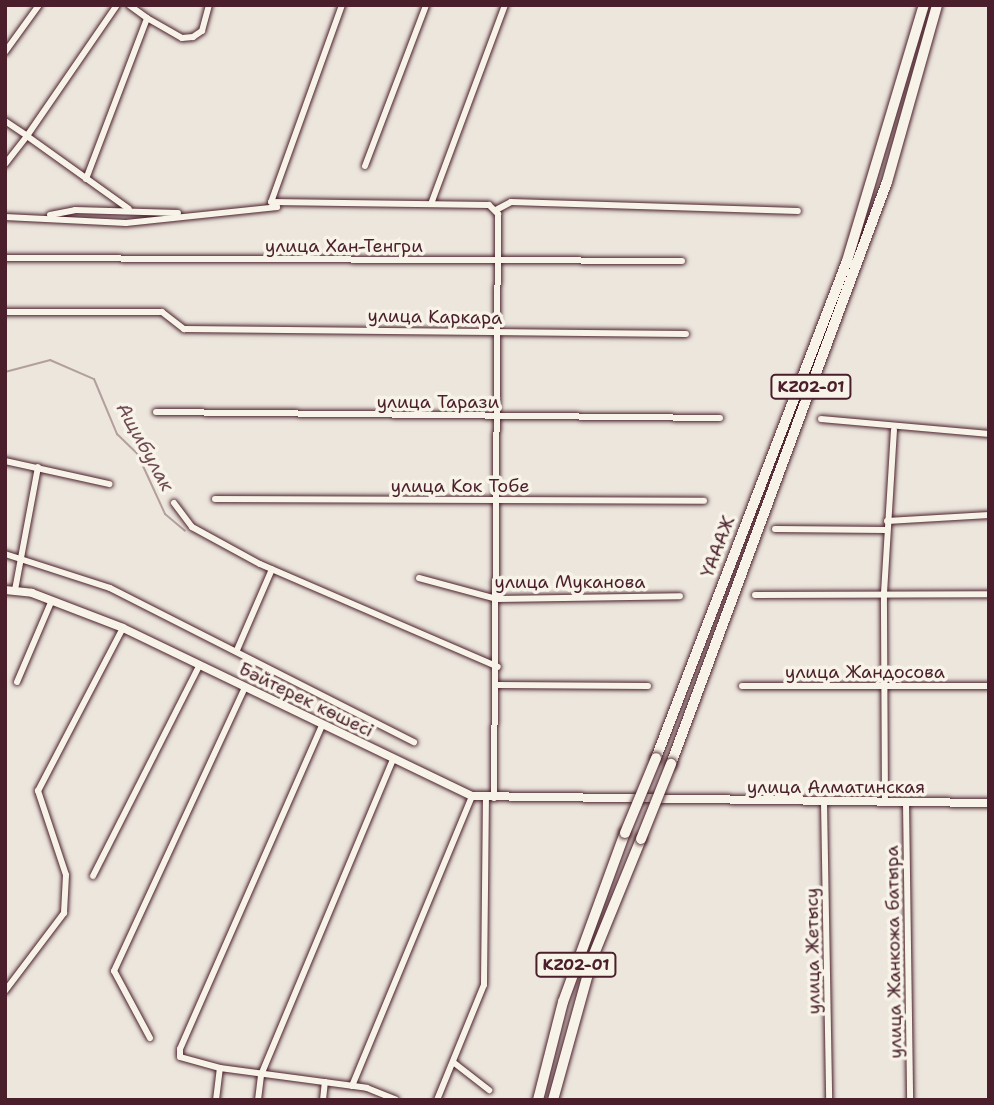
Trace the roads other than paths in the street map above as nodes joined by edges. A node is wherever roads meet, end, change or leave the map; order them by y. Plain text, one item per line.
1 (39, 5) edge
2 (117, 5) edge
3 (129, 5) edge
4 (209, 5) edge
5 (342, 5) edge
6 (426, 5) edge
7 (505, 5) edge
8 (925, 5) edge
9 (937, 5) edge
10 (147, 18) junction
11 (5, 52) edge
12 (5, 121) edge
13 (27, 136) junction
14 (5, 164) edge
15 (365, 166) dead end
16 (86, 179) junction
17 (431, 204) junction
18 (279, 206) junction
19 (129, 209) junction
20 (496, 210) junction
21 (798, 211) dead end
22 (190, 214) junction
23 (45, 216) junction
24 (5, 217) edge
25 (5, 258) edge
26 (499, 261) junction
27 (682, 261) dead end
28 (5, 312) edge
29 (500, 331) junction
30 (686, 334) dead end
31 (156, 412) dead end
32 (498, 415) junction
33 (720, 418) dead end
34 (821, 419) dead end
35 (894, 430) junction
36 (989, 434) edge
37 (5, 461) edge
38 (38, 467) junction
39 (109, 484) dead end
40 (215, 499) dead end
41 (498, 499) junction
42 (704, 501) dead end
43 (174, 503) dead end
44 (989, 515) edge
45 (887, 521) junction
46 (775, 529) dead end
47 (887, 530) junction
48 (5, 554) edge
49 (21, 557) junction
50 (272, 569) junction
51 (419, 578) dead end
52 (10, 590) edge
53 (884, 593) junction
54 (989, 594) edge
55 (755, 595) dead end
56 (680, 596) dead end
57 (498, 599) junction
58 (52, 600) junction
59 (123, 628) junction
60 (237, 650) junction
61 (199, 666) junction
62 (498, 667) junction
63 (17, 682) dead end
64 (498, 685) junction
65 (648, 686) dead end
66 (742, 686) dead end
67 (989, 686) edge
68 (245, 687) junction
69 (883, 687) junction
70 (322, 726) junction
71 (414, 742) dead end
72 (393, 759) junction
73 (472, 796) junction
74 (490, 799) junction
75 (600, 801) joint
76 (824, 802) junction
77 (885, 803) junction
78 (906, 803) junction
79 (989, 803) edge
80 (93, 876) dead end
81 (5, 991) edge
82 (150, 1038) dead end
83 (453, 1062) junction
84 (220, 1068) junction
85 (261, 1075) junction
86 (325, 1082) junction
87 (352, 1086) junction
88 (489, 1090) dead end
89 (387, 1098) edge
90 (216, 1100) edge
91 (258, 1100) edge
92 (323, 1100) edge
93 (396, 1100) edge
94 (437, 1100) edge
95 (538, 1100) edge
96 (553, 1100) edge
97 (829, 1100) edge
98 (909, 1100) edge

1 - 11 street
2 - 13 street
3 - 10 street
4 - 10 street
5 - 18 street
6 - 15 street
7 - 17 street
8 - 95 highway, ҮАААЖ / KZ02-01, bridge
9 - 96 highway, ҮАААЖ / KZ02-01, bridge
10 - 16 street
12 - 13 street
13 - 14 street
13 - 16 street
16 - 19 street
17 - 18 street
17 - 20 street
18 - 22 street
19 - 22 street
19 - 23 street
20 - 21 street
20 - 26 street
22 - 23 street
23 - 24 street
25 - 26 street, улица Хан-Тенгри
26 - 27 street, улица Хан-Тенгри
26 - 29 street
28 - 29 street, улица Каркара
29 - 30 street, улица Каркара
29 - 32 street
31 - 32 street, улица Тарази
32 - 33 street, улица Тарази
32 - 41 street
34 - 35 street
35 - 36 street
35 - 45 street
37 - 38 street
38 - 39 street
38 - 49 street
40 - 41 street, улица Кок Тобе
41 - 42 street, улица Кок Тобе
41 - 57 street
43 - 50 street
44 - 45 street
45 - 47 street
46 - 47 street
47 - 53 street
48 - 49 street
49 - 52 street
49 - 60 street
50 - 60 street
50 - 62 street
51 - 57 street, улица Муканова
52 - 58 street, Бәйтерек көшесі
53 - 54 street
53 - 55 street
53 - 69 street
56 - 57 street, улица Муканова
57 - 62 street
58 - 59 street, Бәйтерек көшесі
58 - 63 street
59 - 61 street, Бәйтерек көшесі
59 - 81 street
60 - 71 street
61 - 68 street, Бәйтерек көшесі
61 - 80 street
62 - 64 street
64 - 65 street
64 - 74 street
66 - 69 street, улица Жандосова
67 - 69 street, улица Жандосова
68 - 70 street, Бәйтерек көшесі
68 - 82 street
69 - 77 street
70 - 72 street, Бәйтерек көшесі
70 - 84 street
72 - 73 street, Бәйтерек көшесі
72 - 85 street
73 - 74 street, Бәйтерек көшесі
73 - 87 street
74 - 75 street, Бәйтерек көшесі
74 - 83 street
75 - 76 street, улица Алматинская
76 - 77 street, улица Алматинская
76 - 97 street, улица Жетысу
77 - 78 street, улица Алматинская
78 - 79 street, улица Алматинская
78 - 98 street, улица Жанкожа батыра
83 - 88 street
83 - 94 street
84 - 85 street
84 - 90 street
85 - 86 street
85 - 91 street
86 - 87 street
86 - 92 street
87 - 89 street
89 - 93 street

